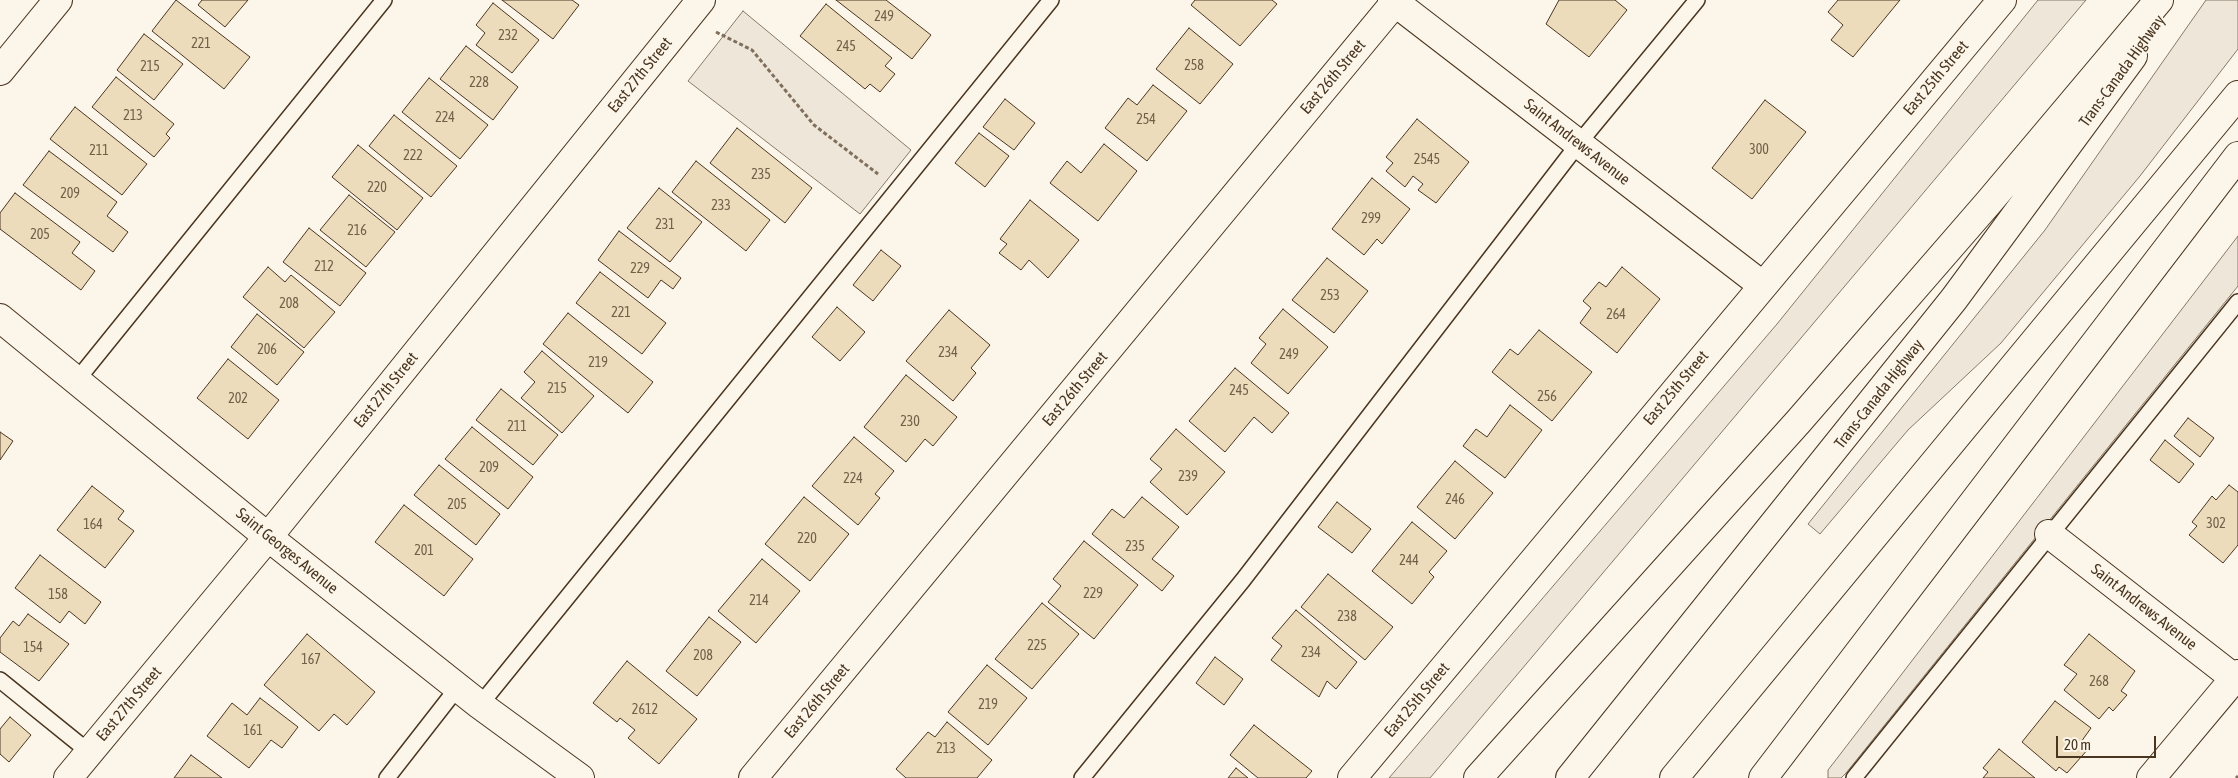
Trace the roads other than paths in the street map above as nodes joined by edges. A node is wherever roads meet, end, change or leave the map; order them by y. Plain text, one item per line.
1 (58, 0) edge
2 (384, 0) edge
3 (1051, 0) edge
4 (1697, 0) edge
5 (2002, 0) edge
6 (2159, 0) edge
7 (2173, 0) edge
8 (1394, 1) edge
9 (694, 9) edge
10 (0, 71) edge
11 (2238, 95) edge
12 (1579, 143) junction
13 (2238, 156) edge
14 (1762, 285) junction
15 (2238, 302) edge
16 (0, 318) edge
17 (77, 380) junction
18 (2049, 534) junction
19 (268, 537) junction
20 (2237, 678) edge
21 (0, 680) edge
22 (458, 687) junction
23 (480, 705) junction
24 (89, 752) junction
25 (68, 778) edge
26 (387, 778) edge
27 (580, 778) edge
28 (753, 778) edge
29 (1082, 778) edge
30 (1352, 778) edge
31 (1478, 778) edge
32 (1570, 778) edge
33 (1674, 778) edge
34 (1762, 778) edge
35 (1854, 778) edge
36 (2151, 778) edge

1 - 10 main road
2 - 17 lane
3 - 23 lane
4 - 12 lane
5 - 14 main road, East 25th Street
6 - 31 main road
7 - 32 main road, Trans-Canada Highway
8 - 12 main road, Saint Andrews Avenue
8 - 28 main road, East 26th Street
9 - 19 main road, East 27th Street
11 - 33 main road
12 - 14 main road, Saint Andrews Avenue
12 - 29 lane
13 - 34 main road
14 - 30 main road, East 25th Street
15 - 18 lane
16 - 17 main road, Saint Georges Avenue
17 - 19 main road, Saint Georges Avenue
18 - 20 main road, Saint Andrews Avenue
18 - 35 lane
19 - 22 main road, Saint Georges Avenue
19 - 24 main road, East 27th Street
20 - 36 main road
21 - 24 lane
22 - 23 main road, Saint Georges Avenue
22 - 26 lane
23 - 27 main road, Saint Georges Avenue
24 - 25 main road, East 27th Street

